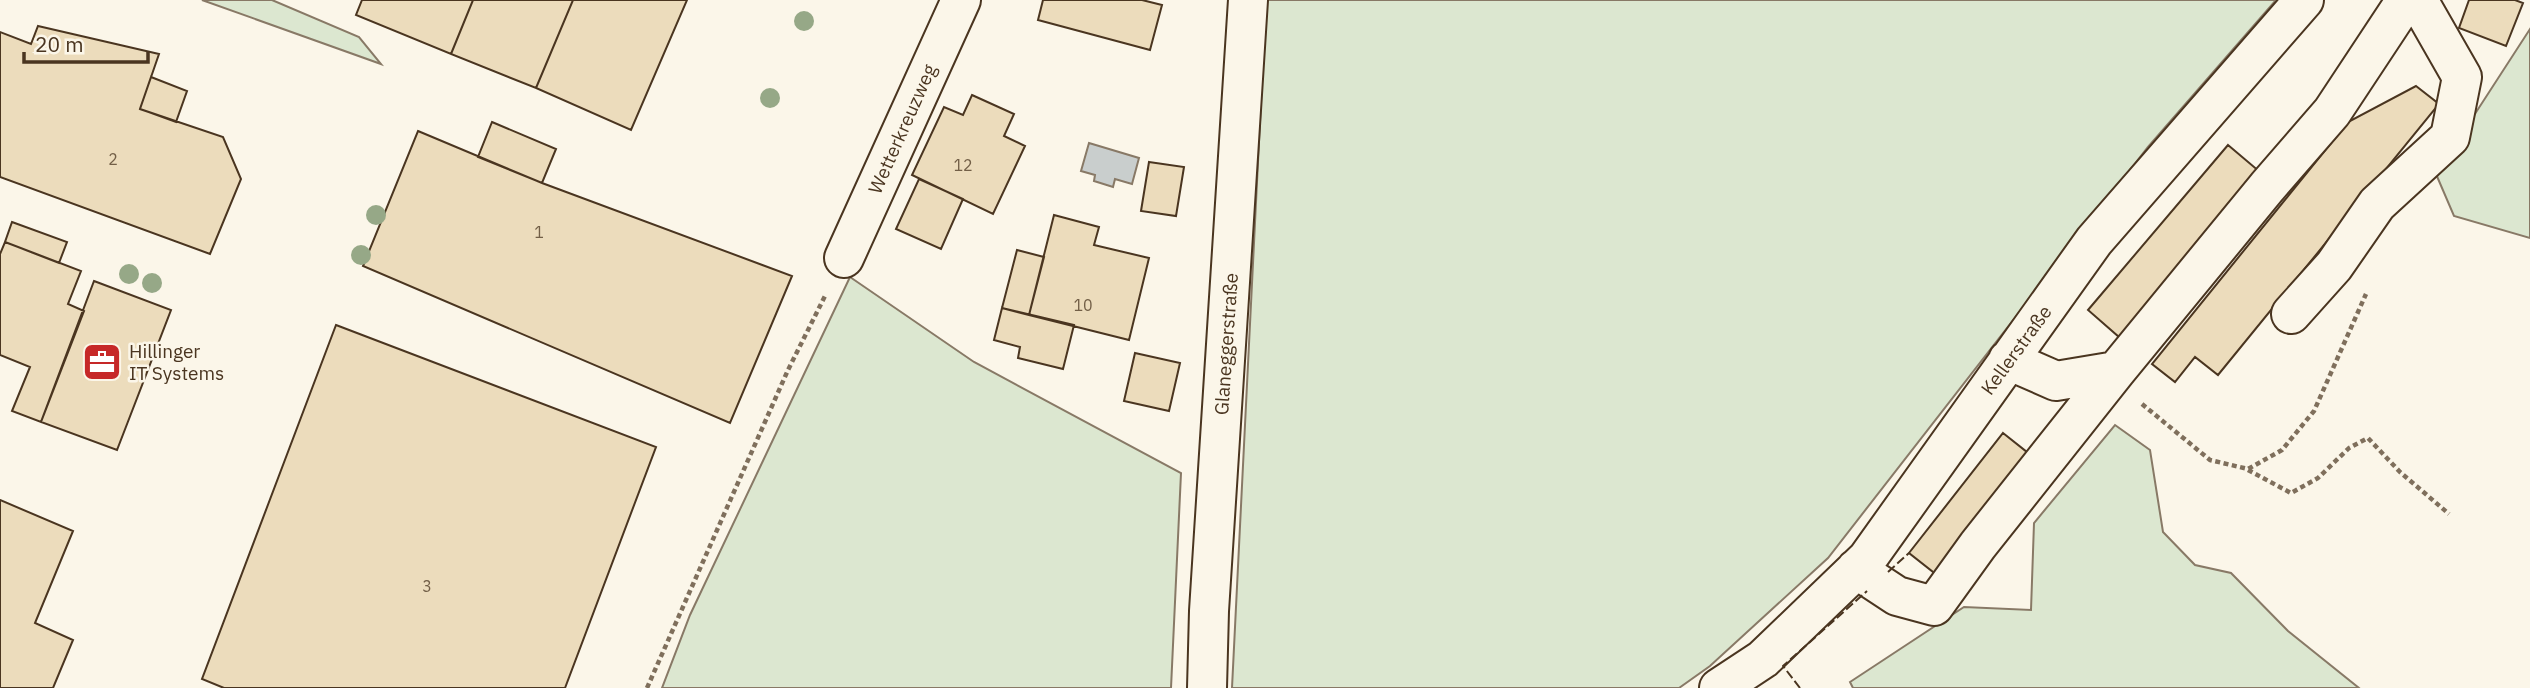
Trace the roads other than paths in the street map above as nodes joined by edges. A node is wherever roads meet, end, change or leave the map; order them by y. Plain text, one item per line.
1 (961, 0) edge
2 (1248, 0) edge
3 (2304, 0) edge
4 (2406, 0) edge
5 (2418, 0) edge
6 (844, 258) road end
7 (2291, 314) dead end
8 (2008, 359) junction
9 (2116, 371) junction
10 (1856, 569) junction
11 (1207, 688) edge
12 (1719, 688) edge

1 - 6 street, Wetterkreuzweg
2 - 11 street, Glaneggerstraße
3 - 8 street, Kellerstraße
4 - 9 street
5 - 7 street
8 - 9 street
8 - 10 street, Kellerstraße
9 - 10 street
10 - 12 street, Kellerstraße

